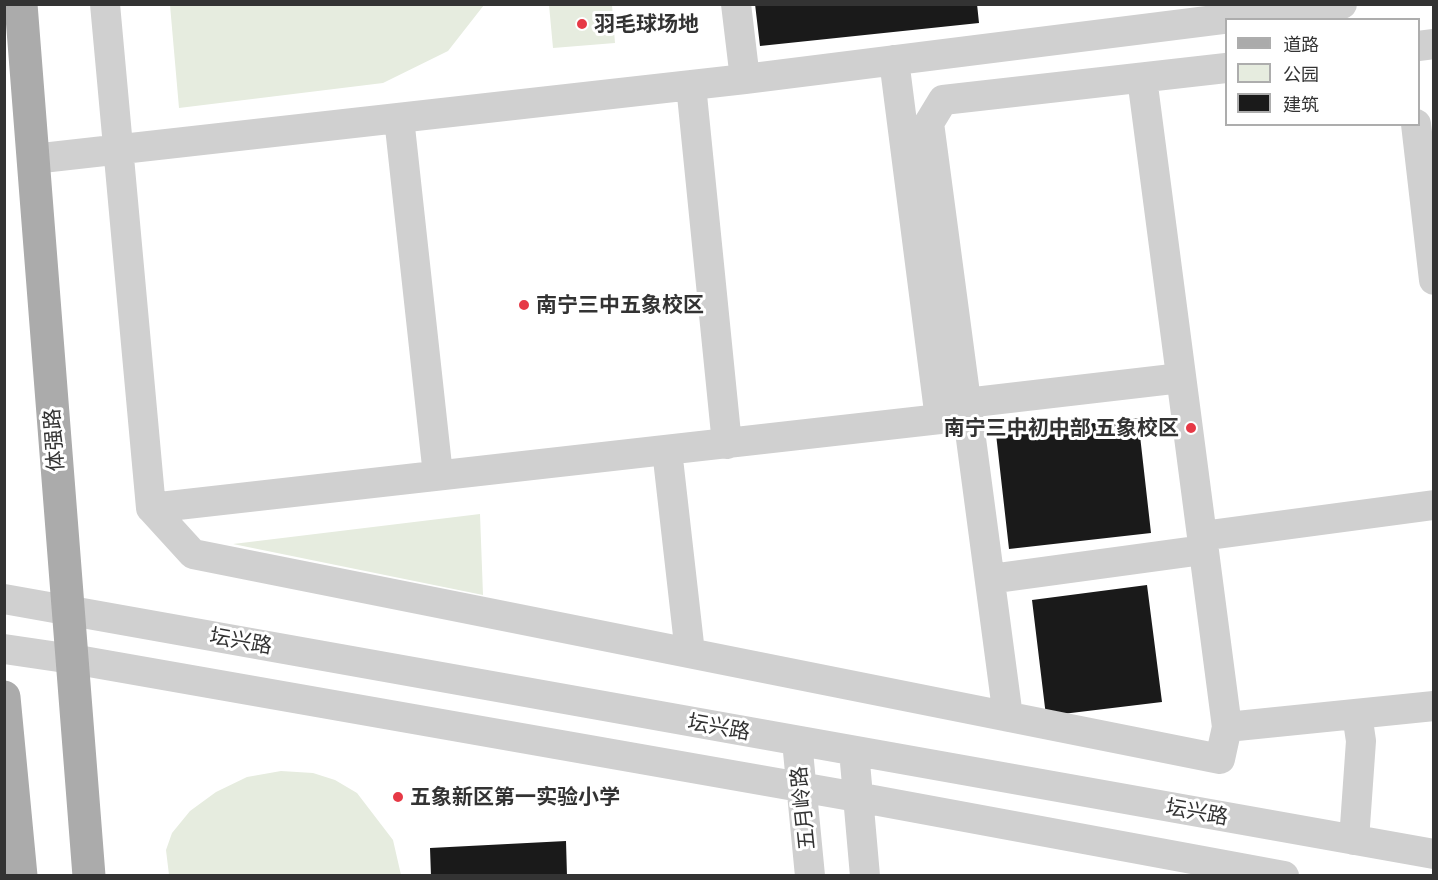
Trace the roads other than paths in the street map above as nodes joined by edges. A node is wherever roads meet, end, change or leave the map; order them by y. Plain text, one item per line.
1 (21, 4) edge
2 (105, 4) edge
3 (736, 4) edge
4 (1342, 4) edge
5 (1230, 18) edge
6 (1225, 19) edge
7 (894, 60) junction
8 (1225, 68) edge
9 (1142, 78) junction
10 (745, 79) junction
11 (691, 85) junction
12 (399, 118) junction
13 (1416, 126) edge
14 (117, 150) junction
15 (33, 159) junction
16 (1434, 280) edge
17 (1181, 378) junction
18 (966, 403) junction
19 (727, 444) junction
20 (667, 450) junction
21 (438, 475) junction
22 (1434, 505) edge
23 (151, 508) junction
24 (1203, 543) junction
25 (990, 579) junction
26 (4, 599) edge
27 (67, 609) junction
28 (4, 649) edge
29 (690, 653) junction
30 (72, 658) junction
31 (4, 697) edge
32 (1434, 706) edge
33 (1357, 714) junction
34 (1008, 717) junction
35 (1227, 727) junction
36 (797, 741) junction
37 (854, 751) junction
38 (801, 788) junction
39 (857, 797) junction
40 (1354, 840) junction
41 (1434, 855) edge
42 (21, 876) edge
43 (89, 876) edge
44 (810, 876) edge
45 (866, 876) edge
46 (1284, 876) edge

1 - 15 main road, 体强路
2 - 14 street
3 - 10 street
4 - 5 street
6 - 7 street
7 - 10 street
7 - 19 street
8 - 9 street
9 - 17 street
9 - 18 street
10 - 11 street
11 - 12 street
11 - 19 street
12 - 14 street
12 - 21 street
13 - 16 street
14 - 15 street
14 - 23 street
15 - 27 main road, 体强路
17 - 18 street
17 - 24 street
18 - 25 street
19 - 20 street
20 - 21 street
20 - 29 street
21 - 23 street
22 - 24 street
23 - 29 street
24 - 25 street
24 - 35 street
25 - 34 street
26 - 27 street, 坛兴路
27 - 30 main road, 体强路
27 - 36 street, 坛兴路
28 - 30 street
29 - 34 street
30 - 38 street
30 - 43 main road, 体强路
31 - 42 main road
32 - 33 street
33 - 35 street
33 - 40 street
34 - 35 street
36 - 37 street, 坛兴路
36 - 38 street, 五月岭路
37 - 39 street
37 - 40 street, 坛兴路
38 - 39 street
38 - 44 street, 五月岭路
39 - 45 street
39 - 46 street
40 - 41 street, 坛兴路

